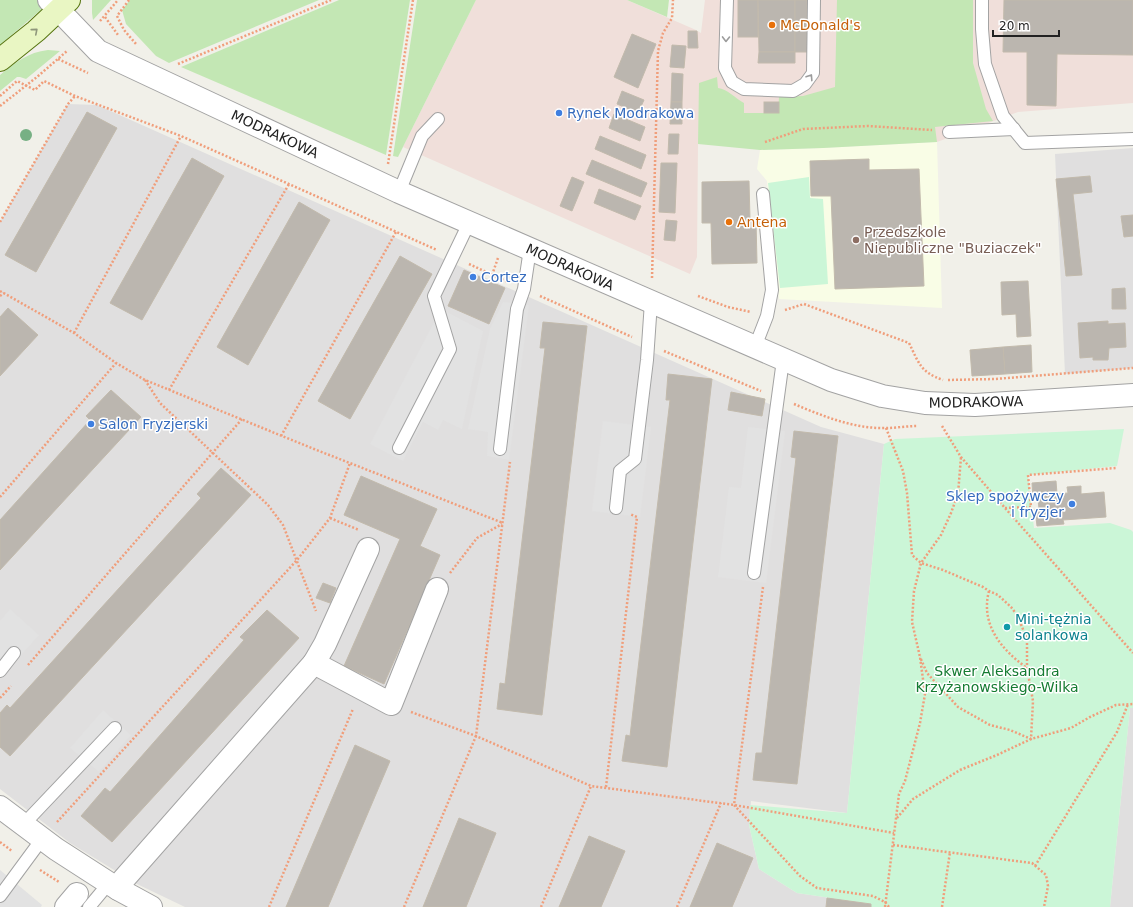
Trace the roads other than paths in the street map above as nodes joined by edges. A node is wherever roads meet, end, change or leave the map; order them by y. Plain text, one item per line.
1 (727, 0) edge
2 (814, 0) edge
3 (982, 0) edge
4 (59, 3) edge
5 (0, 60) edge
6 (438, 119) dead end
7 (1014, 129) junction
8 (949, 132) road end
9 (1133, 139) edge
10 (399, 192) junction
11 (763, 194) dead end
12 (469, 223) junction
13 (530, 249) junction
14 (651, 292) junction
15 (755, 347) junction
16 (783, 360) junction
17 (1133, 395) edge
18 (399, 448) dead end
19 (500, 449) dead end
20 (616, 508) road end
21 (368, 549) road end
22 (754, 573) road end
23 (437, 589) road end
24 (14, 653) dead end
25 (319, 653) junction
26 (0, 671) edge
27 (115, 728) dead end
28 (0, 807) edge
29 (23, 825) junction
30 (48, 832) junction
31 (113, 886) junction
32 (0, 896) edge
33 (77, 903) edge
34 (151, 907) edge

1 -> 2 lane
3 - 7 lane
5 -> 4 street
4 - 10 street, MODRAKOWA
6 - 10 lane
7 - 8 lane
7 - 9 lane
10 - 12 street, MODRAKOWA
11 - 15 lane
12 - 13 street, MODRAKOWA
12 - 18 lane
13 - 14 street, MODRAKOWA
13 - 19 lane
14 - 15 street, MODRAKOWA
14 - 20 lane
15 - 16 street, MODRAKOWA
16 - 17 street, MODRAKOWA
16 - 22 lane
21 - 25 street
23 - 25 street
24 - 26 lane
25 - 31 street
27 - 29 lane
28 - 29 street
29 - 30 street
30 - 31 street
30 - 32 lane
31 - 33 lane
31 - 34 street

